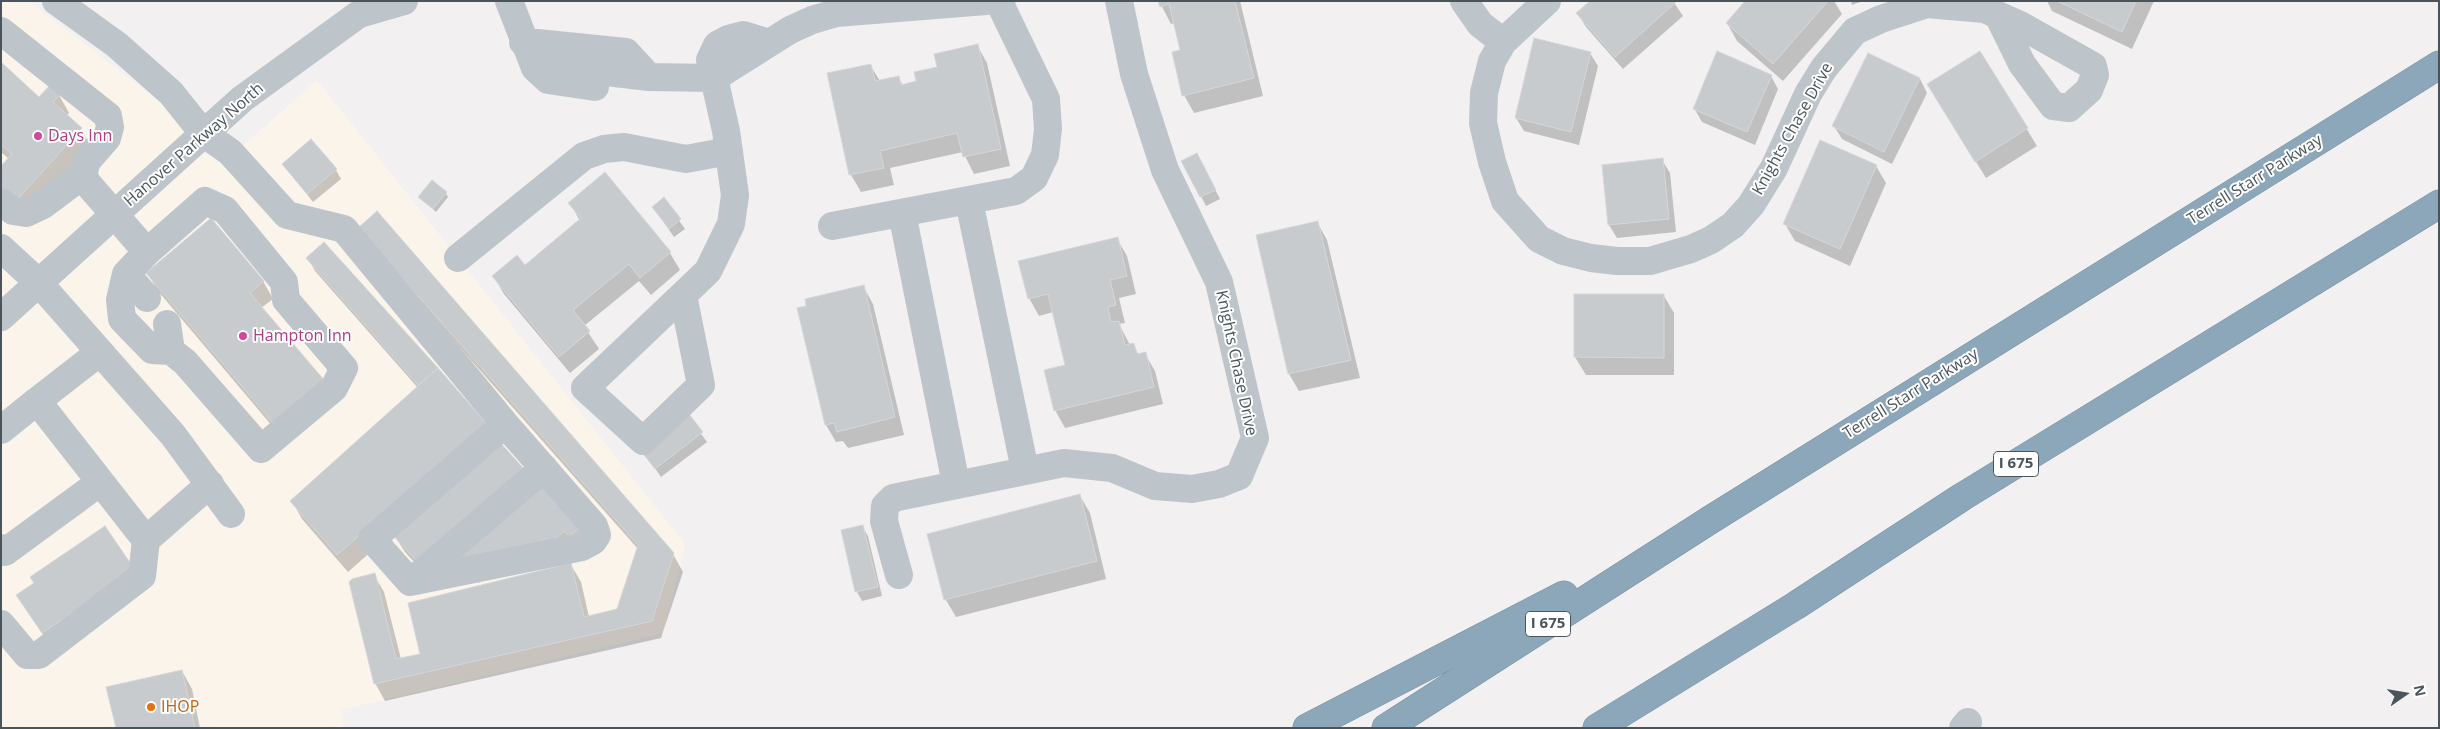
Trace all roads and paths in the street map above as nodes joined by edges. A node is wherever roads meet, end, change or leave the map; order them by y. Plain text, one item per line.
1 (56, 1) edge
2 (404, 1) edge
3 (509, 1) edge
4 (986, 1) edge
5 (1001, 1) edge
6 (1119, 1) edge
7 (1464, 1) edge
8 (1547, 1) edge
9 (1998, 15) dead end
10 (1, 31) edge
11 (523, 42) junction
12 (1503, 42) junction
13 (2439, 65) edge
14 (650, 77) junction
15 (714, 78) junction
16 (204, 133) junction
17 (730, 151) junction
18 (83, 175) junction
19 (969, 201) junction
20 (1, 202) edge
21 (2439, 204) edge
22 (902, 213) junction
23 (114, 216) junction
24 (832, 226) dead end
25 (1, 248) edge
26 (147, 252) junction
27 (458, 258) dead end
28 (126, 274) junction
29 (39, 283) junction
30 (683, 295) junction
31 (147, 298) dead end
32 (1, 317) edge
33 (167, 324) dead end
34 (171, 351) junction
35 (100, 352) junction
36 (37, 401) junction
37 (505, 424) junction
38 (1, 430) edge
39 (544, 468) junction
40 (1025, 470) junction
41 (99, 483) junction
42 (210, 484) junction
43 (956, 484) junction
44 (232, 514) dead end
45 (1710, 520) junction
46 (146, 540) junction
47 (1, 548) edge
48 (899, 575) dead end
49 (410, 582) junction
50 (1795, 606) junction
51 (2, 623) edge
52 (1307, 728) edge
53 (1386, 728) edge
54 (1597, 728) edge
55 (1632, 728) edge

1 - 16 street
2 - 16 street, Hanover Parkway North
3 - 11 street
4 - 15 street
5 - 19 street
6 - 40 street, Knights Chase Drive
7 - 12 street
8 - 12 street, Knights Chase Drive
9 - 12 street, Knights Chase Drive
10 - 18 street
11 - 14 street
11 - 14 street
13 - 45 highway, Terrell Starr Parkway / I 675
14 - 15 street
15 - 17 street
16 - 23 street, Hanover Parkway North
16 - 37 street
17 - 27 street
17 - 30 street
18 - 20 street
18 - 23 street
19 - 22 street
19 - 40 street
21 - 50 highway, I 675
22 - 24 street
22 - 43 street
23 - 26 street
23 - 29 street, Hanover Parkway North
25 - 29 street
26 - 28 street
26 - 34 street
28 - 31 street
28 - 34 street
29 - 32 street, Hanover Parkway North
29 - 35 street
30 - 30 street
33 - 34 street
35 - 36 street
35 - 42 street
36 - 38 street
36 - 41 street
37 - 39 street
37 - 49 street
39 - 49 street
39 - 49 street
40 - 43 street, Knights Chase Drive
41 - 46 street
41 - 47 street
42 - 44 street
42 - 46 street
43 - 48 street, Knights Chase Drive
45 - 52 highway
45 - 53 highway, Terrell Starr Parkway / I 675
46 - 51 street
50 - 54 highway, I 675
50 - 55 highway

